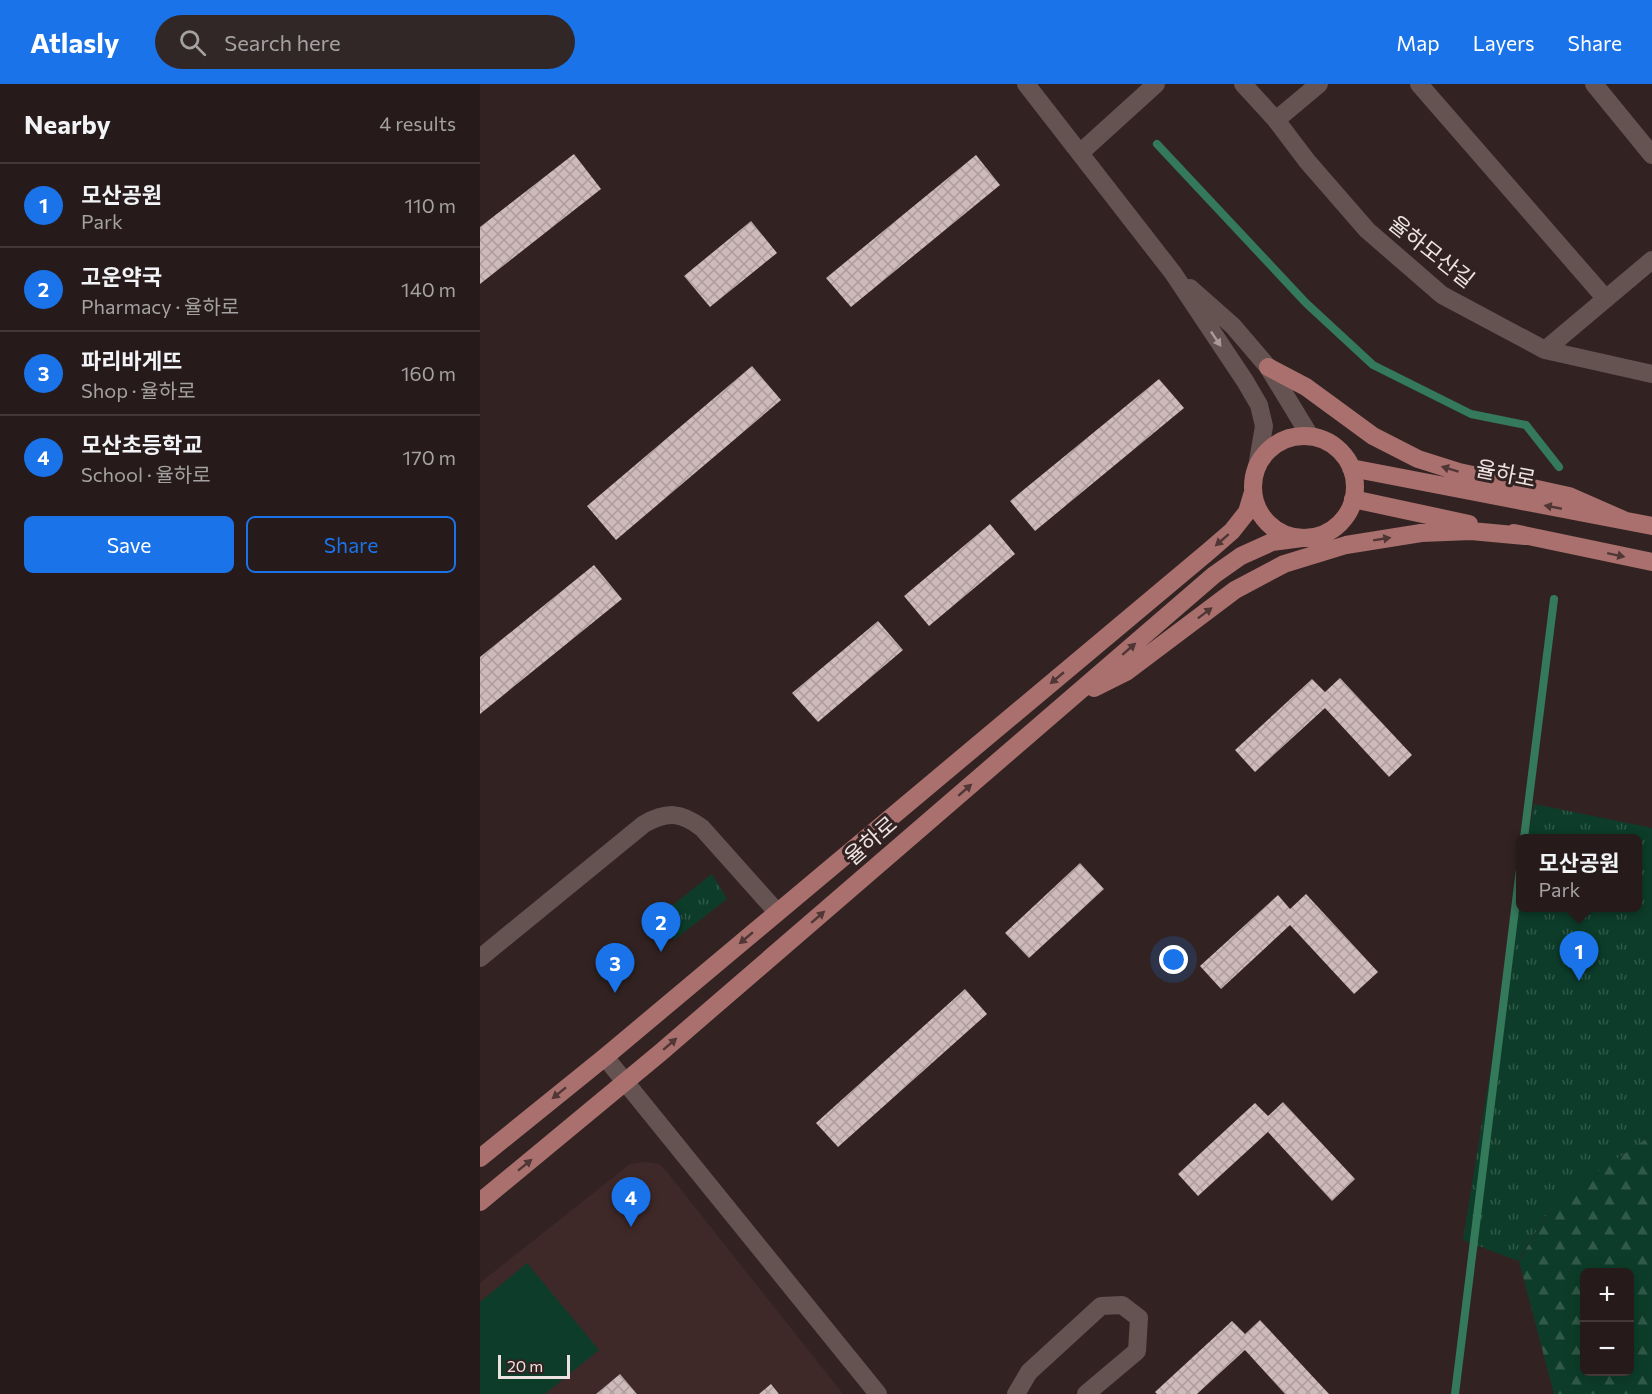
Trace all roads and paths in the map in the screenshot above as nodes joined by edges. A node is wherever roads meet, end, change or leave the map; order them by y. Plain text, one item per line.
1 (1026, 84) edge
2 (1156, 84) edge
3 (1243, 84) edge
4 (1319, 84) edge
5 (1419, 84) edge
6 (1594, 84) edge
7 (1276, 120) junction
8 (1080, 153) junction
9 (1652, 155) edge
10 (1652, 260) edge
11 (1173, 273) junction
12 (1606, 299) junction
13 (1545, 350) junction
14 (1268, 368) junction
15 (1652, 374) edge
16 (1310, 436) junction
17 (1257, 467) junction
18 (1351, 468) junction
19 (1253, 492) junction
20 (1353, 500) junction
21 (1626, 521) junction
22 (1652, 526) edge
23 (1525, 536) junction
24 (1302, 538) junction
25 (1652, 562) edge
26 (1068, 701) junction
27 (777, 912) junction
28 (480, 958) edge
29 (605, 1057) junction
30 (626, 1082) junction
31 (480, 1158) edge
32 (480, 1202) edge
33 (878, 1394) edge
34 (1016, 1394) edge
35 (1086, 1394) edge

1 - 8 street
2 - 8 street
3 - 7 street, 율하모산길
4 - 7 street
5 - 12 street
6 - 9 street
7 - 13 street, 율하모산길
8 - 11 street
10 - 12 street
11 - 14 street
11 -> 17 street
12 - 13 street
13 - 15 street, 율하모산길
14 - 16 street
21 -> 14 main road
16 - 17 main road
16 - 18 main road
17 - 19 main road
18 - 20 main road
21 -> 18 main road, 율하로
19 - 24 main road
19 -> 27 main road, 율하로
20 - 23 main road
20 - 24 main road
21 - 22 main road, 율하로
23 -> 25 main road
26 -> 23 main road
26 -> 24 main road, 율하로
30 -> 26 main road, 율하로
27 - 28 street
27 -> 29 main road, 율하로
29 - 30 street
29 -> 31 main road, 율하로
32 -> 30 main road, 율하로
30 - 33 street
34 - 35 street

